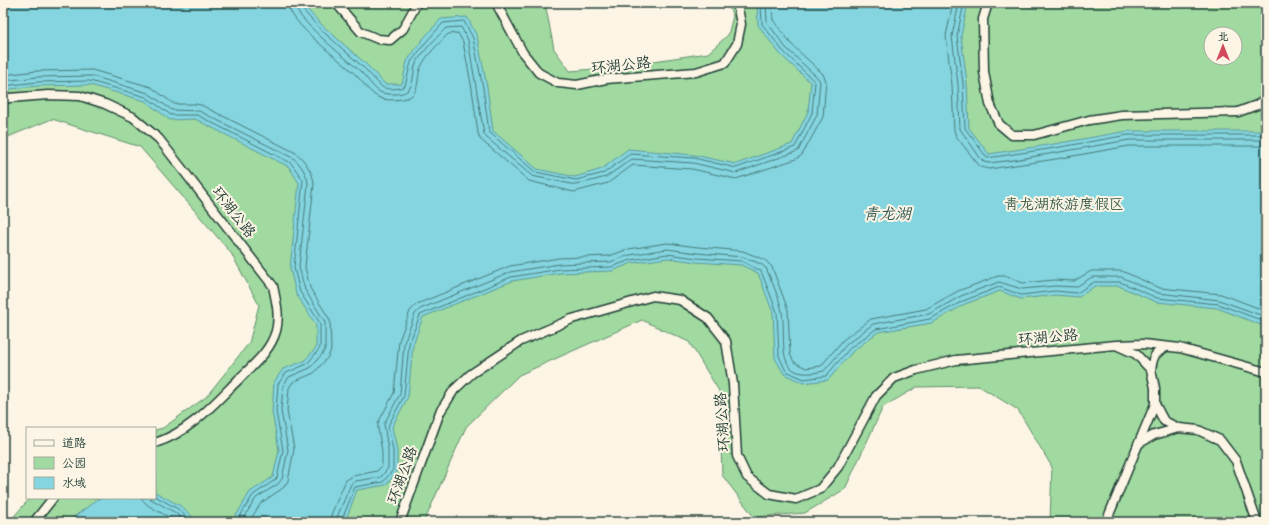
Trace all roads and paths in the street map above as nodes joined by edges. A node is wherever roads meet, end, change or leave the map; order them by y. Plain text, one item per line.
1 (336, 3) edge
2 (417, 3) edge
3 (496, 3) edge
4 (737, 3) edge
5 (988, 3) edge
6 (1266, 98) edge
7 (3, 100) edge
8 (1116, 345) junction
9 (1166, 347) junction
10 (1151, 370) junction
11 (1266, 372) edge
12 (1155, 404) junction
13 (1179, 428) junction
14 (156, 443) edge
15 (1138, 444) junction
16 (52, 499) edge
17 (34, 522) edge
18 (400, 522) edge
19 (1106, 522) edge
20 (1258, 522) edge

1 - 2 street
3 - 4 street, 环湖公路
5 - 6 street
7 - 14 street, 环湖公路
8 - 9 street
8 - 10 street, 环湖公路
8 - 18 street, 环湖公路
9 - 10 street
9 - 11 street
10 - 12 street
12 - 13 street
12 - 15 street
13 - 15 street
13 - 20 street
15 - 19 street
16 - 17 street

